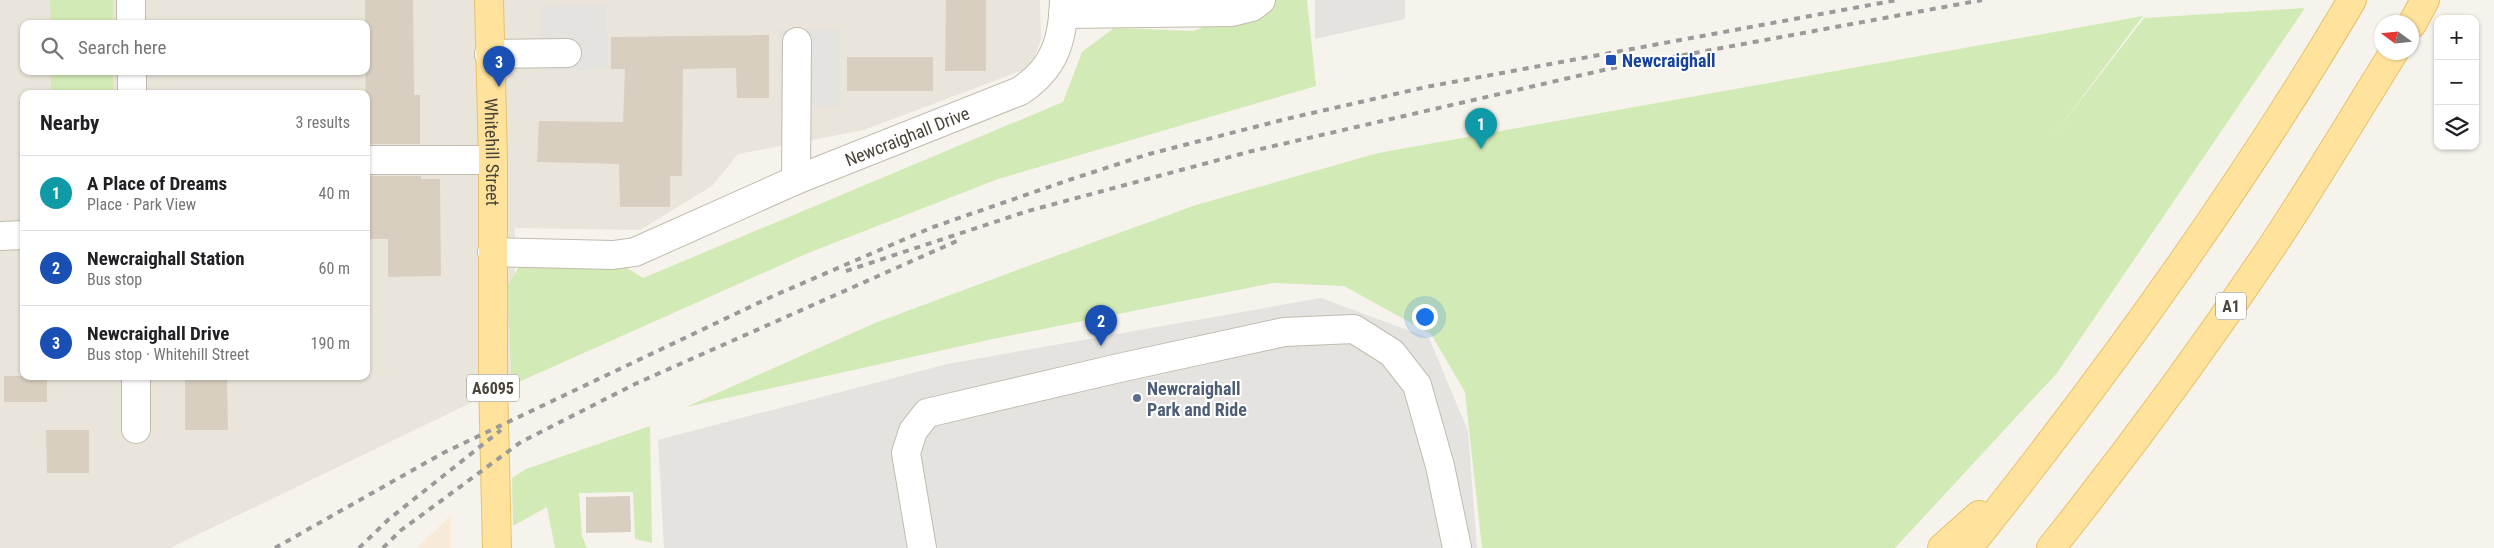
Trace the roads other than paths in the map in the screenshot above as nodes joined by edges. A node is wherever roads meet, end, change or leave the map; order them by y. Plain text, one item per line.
1 (131, 0) edge
2 (489, 0) edge
3 (1261, 0) edge
4 (2425, 0) edge
5 (2349, 6) edge
6 (1063, 7) edge
7 (2417, 15) edge
8 (131, 20) edge
9 (797, 42) dead end
10 (567, 53) dead end
11 (489, 54) junction
12 (2389, 60) edge
13 (132, 75) edge
14 (132, 90) edge
15 (370, 160) edge
16 (493, 160) junction
17 (796, 180) junction
18 (20, 235) edge
19 (0, 236) edge
20 (492, 252) junction
21 (136, 380) edge
22 (136, 429) dead end
23 (2029, 471) junction
24 (497, 548) edge
25 (922, 548) edge
26 (1456, 548) edge
27 (1942, 548) edge
28 (1968, 548) edge
29 (2051, 548) edge

1 - 8 street
2 - 11 main road, Whitehill Street / A6095
3 - 6 street
4 - 7 main road
5 - 23 main road
6 - 17 street, Newcraighall Drive
9 - 17 street
10 - 11 street
11 - 16 main road, Whitehill Street / A6095
12 - 29 main road, A1
13 - 14 street
15 - 16 street
16 - 20 main road, Whitehill Street / A6095
17 - 20 street, Newcraighall Drive
18 - 19 street
20 - 24 main road, A6095
21 - 22 street
23 - 27 main road
23 - 28 main road
25 - 26 street

